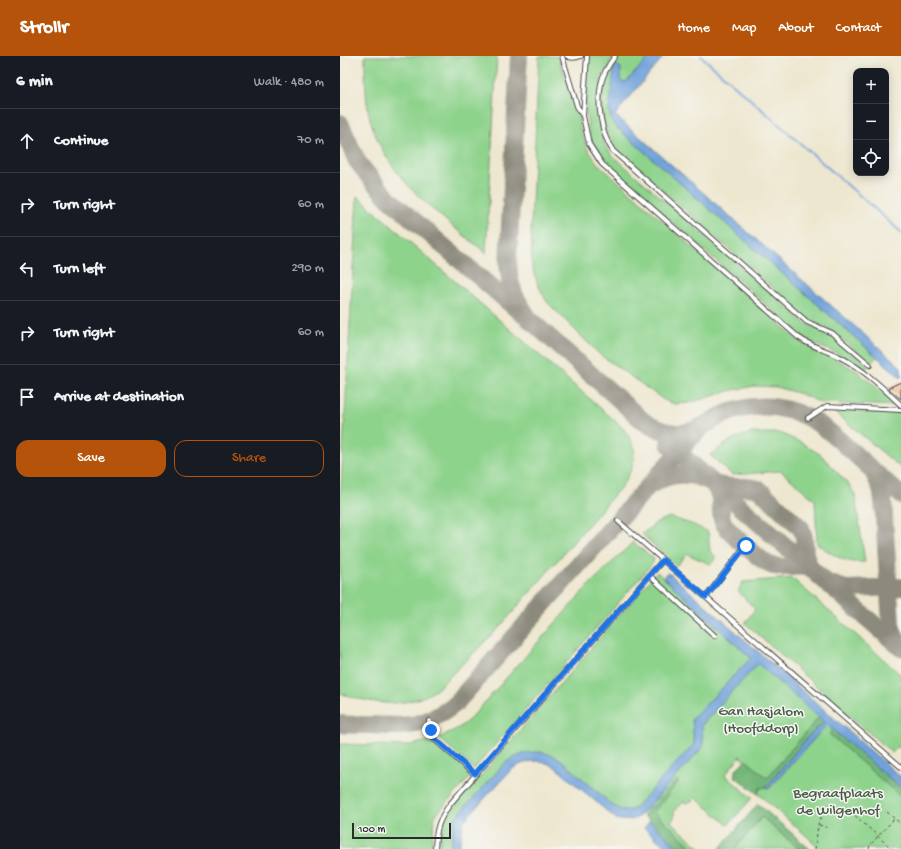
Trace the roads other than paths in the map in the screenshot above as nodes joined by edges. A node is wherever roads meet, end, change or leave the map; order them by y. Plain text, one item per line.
1 (562, 56) edge
2 (567, 56) edge
3 (581, 56) edge
4 (587, 56) edge
5 (615, 56) edge
6 (583, 116) junction
7 (870, 365) dead end
8 (901, 405) edge
9 (901, 410) edge
10 (808, 418) dead end
11 (618, 521) dead end
12 (746, 546) dead end
13 (663, 560) junction
14 (650, 576) junction
15 (706, 597) junction
16 (715, 636) dead end
17 (429, 721) dead end
18 (901, 767) edge
19 (475, 774) junction
20 (435, 849) edge

1 - 6 lane
2 - 3 lane
4 - 6 lane
5 - 7 lane
6 - 8 lane
9 - 10 lane
11 - 13 lane
12 - 15 lane
13 - 14 lane
13 - 15 lane
14 - 16 lane
14 - 19 lane
15 - 18 lane
17 - 19 lane
19 - 20 lane

